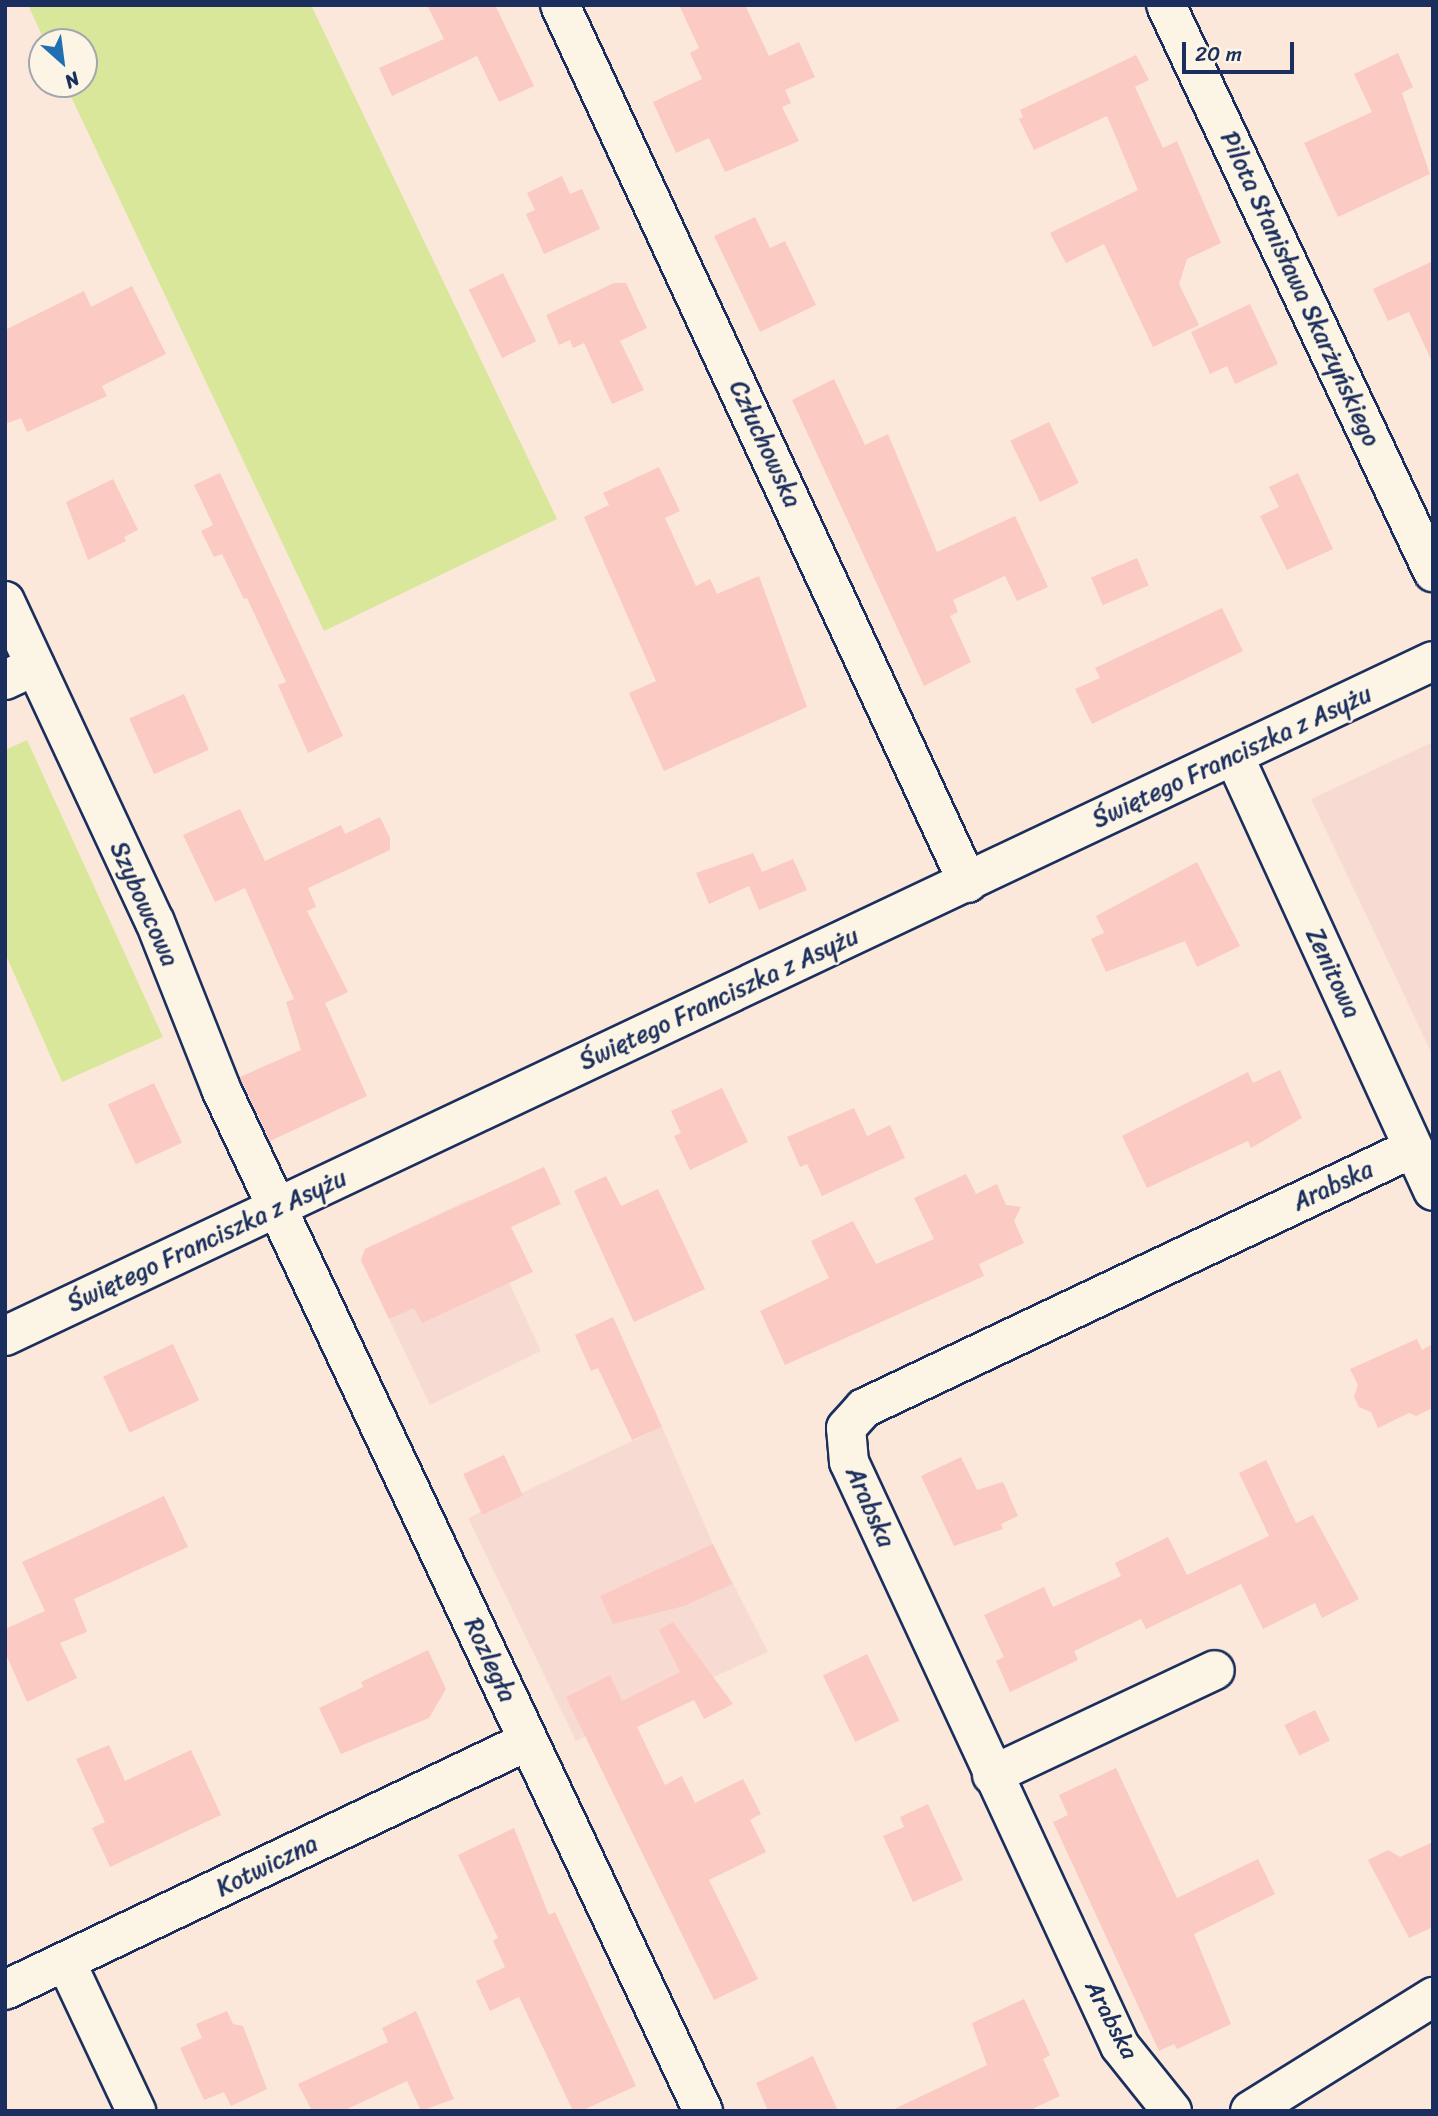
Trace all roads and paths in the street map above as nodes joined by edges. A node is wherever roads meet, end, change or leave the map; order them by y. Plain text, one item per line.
1 (560, 5) edge
2 (1166, 5) edge
3 (1433, 572) edge
4 (5, 601) edge
5 (1433, 661) edge
6 (20, 673) edge
7 (1234, 756) junction
8 (968, 883) junction
9 (1413, 1147) junction
10 (1433, 1191) edge
11 (278, 1209) junction
12 (5, 1336) edge
13 (1215, 1670) dead end
14 (528, 1741) junction
15 (992, 1775) junction
16 (66, 1962) junction
17 (5, 1990) edge
18 (1433, 1997) edge
19 (136, 2111) edge
20 (702, 2111) edge
21 (1172, 2111) edge
22 (1250, 2111) edge

1 - 8 street, Człuchowska
2 - 3 street, Pilota Stanisława Skarżyńskiego
4 - 6 street, Szybowcowa
5 - 7 street, Świętego Franciszka z Asyżu
6 - 11 street, Szybowcowa
7 - 8 street, Świętego Franciszka z Asyżu
7 - 9 street, Zenitowa
8 - 11 street, Świętego Franciszka z Asyżu
9 - 10 street, Zenitowa
9 - 15 street, Arabska
11 - 12 street, Świętego Franciszka z Asyżu
11 - 14 street, Rozległa
13 - 15 street
14 - 16 street, Kotwiczna
14 - 20 street, Rozległa
15 - 21 street, Arabska
16 - 17 street, Kotwiczna
16 - 19 street
18 - 22 street

